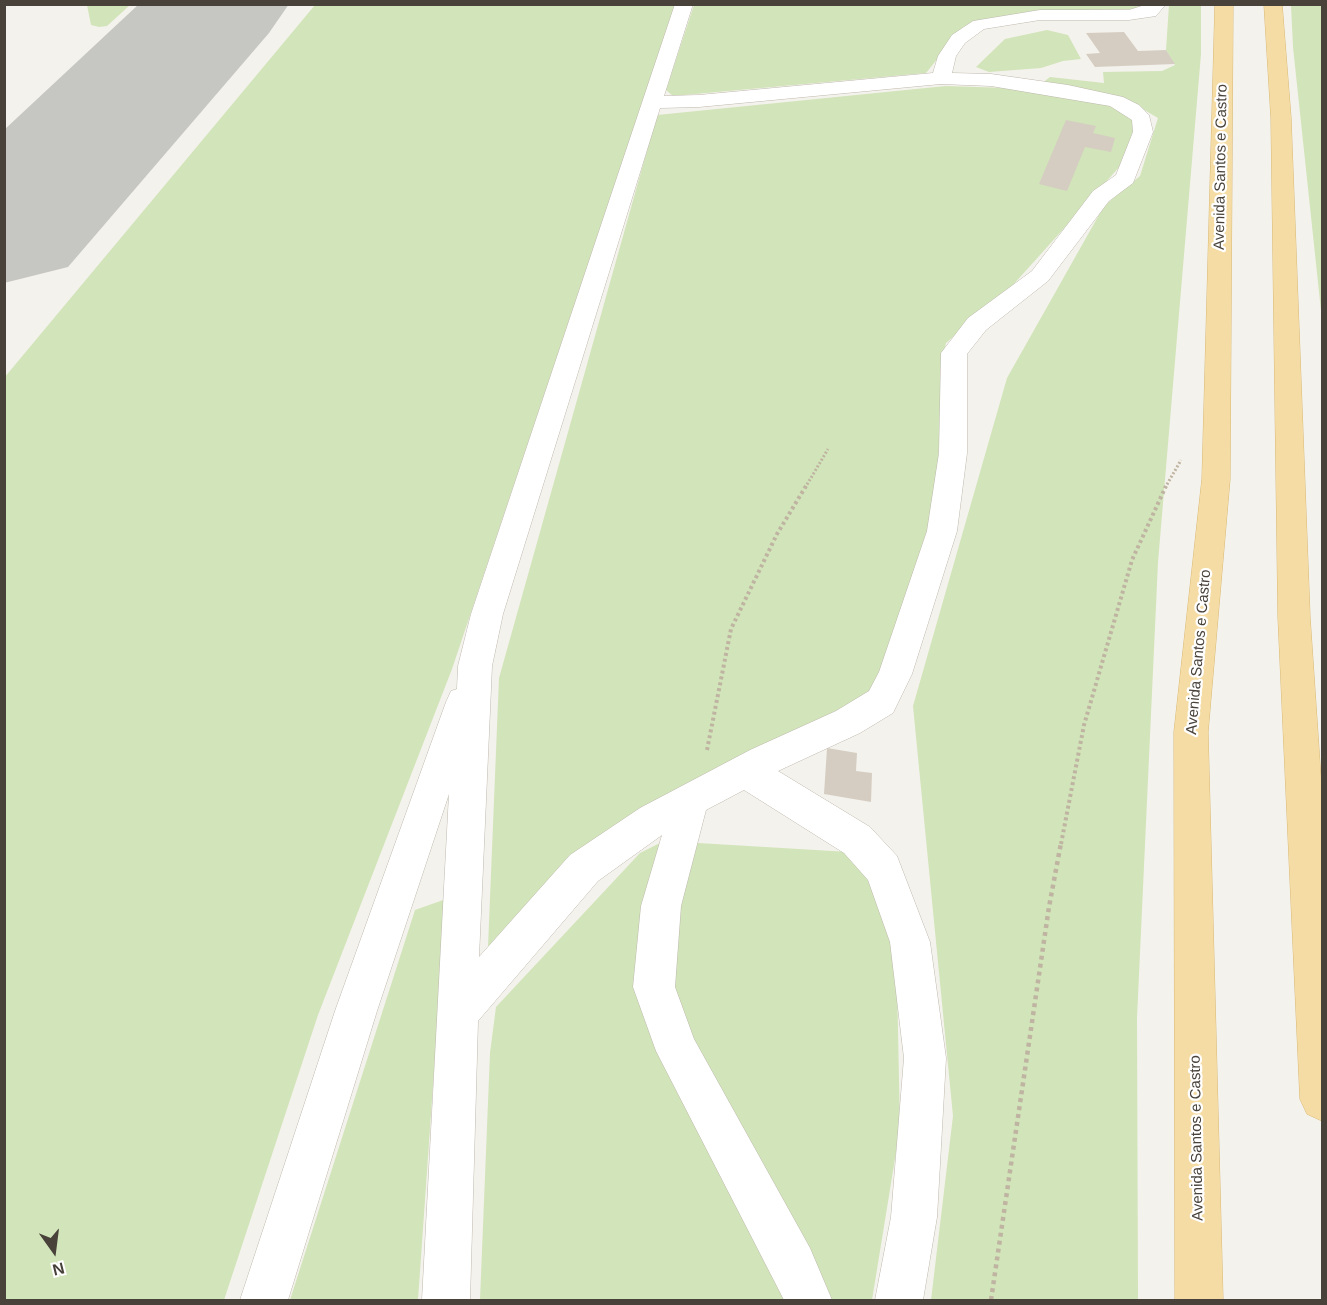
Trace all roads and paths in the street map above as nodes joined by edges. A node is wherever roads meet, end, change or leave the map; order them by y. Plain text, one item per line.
1 (684, 4) edge
2 (1158, 4) edge
3 (1224, 4) edge
4 (1273, 4) edge
5 (941, 78) junction
6 (653, 102) junction
7 (828, 449) dead end
8 (1185, 455) dead end
9 (475, 666) junction
10 (745, 771) junction
11 (692, 799) junction
12 (458, 1012) junction
13 (1323, 1099) edge
14 (264, 1300) edge
15 (446, 1300) edge
16 (808, 1300) edge
17 (900, 1300) edge
18 (991, 1300) edge
19 (1199, 1300) edge

1 - 6 lane
2 - 5 lane
3 - 19 main road, Avenida Santos e Castro
4 - 13 main road
5 - 6 lane
5 - 10 lane
6 - 9 lane
7 - 11 path
8 - 18 path
9 - 12 lane
9 - 14 lane
10 - 11 lane
10 - 17 lane
11 - 12 lane
11 - 16 lane
12 - 15 lane

